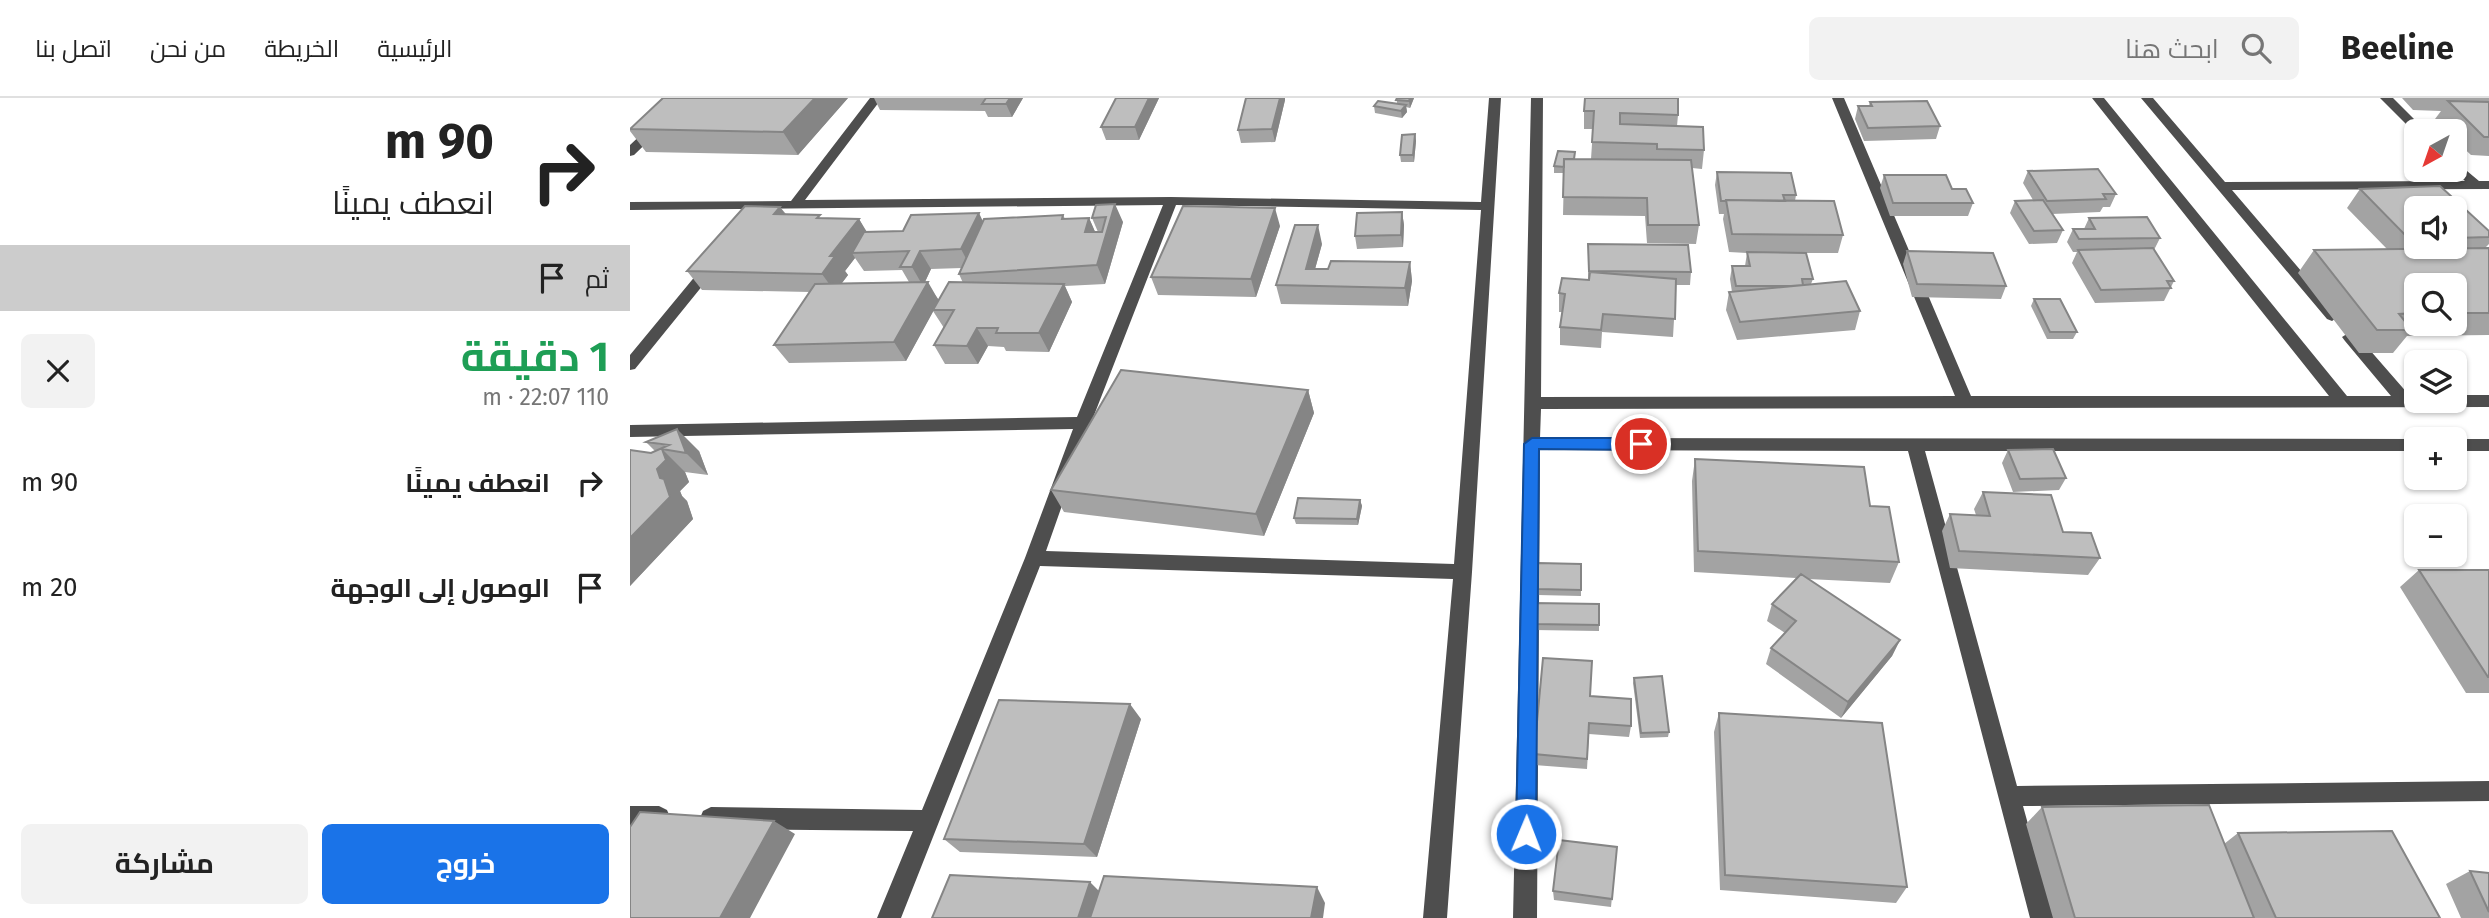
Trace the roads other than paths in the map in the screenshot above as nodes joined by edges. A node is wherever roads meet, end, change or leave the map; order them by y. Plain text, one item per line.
1 (687, 98) edge
2 (876, 98) edge
3 (1495, 98) edge
4 (1537, 98) edge
5 (1838, 98) edge
6 (2098, 98) edge
7 (2147, 98) edge
8 (2386, 98) edge
9 (2408, 119) edge
10 (630, 152) edge
11 (2468, 174) edge
12 (2483, 185) edge
13 (2222, 186) junction
14 (1171, 201) junction
15 (795, 204) junction
16 (630, 206) edge
17 (1488, 206) junction
18 (717, 259) edge
19 (630, 365) edge
20 (2404, 400) edge
21 (2342, 401) junction
22 (2404, 401) edge
23 (2467, 401) edge
24 (2489, 401) edge
25 (1965, 402) junction
26 (1532, 403) junction
27 (1083, 424) junction
28 (630, 431) edge
29 (1532, 444) junction
30 (1915, 444) junction
31 (2404, 445) edge
32 (2467, 445) edge
33 (2489, 445) edge
34 (1034, 558) junction
35 (1463, 572) junction
36 (2489, 791) edge
37 (2009, 796) junction
38 (630, 817) edge
39 (928, 821) junction
40 (889, 918) edge
41 (1435, 918) edge
42 (1525, 918) edge
43 (2042, 918) edge

1 - 10 street
2 - 15 street
3 - 17 street
4 - 26 street
5 - 25 street
6 - 21 street
7 - 13 street
8 - 9 street
11 - 12 street
12 - 13 street
13 - 20 street
14 - 15 street
14 - 17 street
14 - 27 street
15 - 16 street
17 - 35 street
18 - 19 street
21 - 22 street
21 - 25 street
23 - 24 street
25 - 26 street
26 - 29 street
27 - 28 street
27 - 34 street
29 - 30 street
29 - 42 street
30 - 31 street
30 - 37 street
32 - 33 street
34 - 35 street
34 - 39 street
35 - 41 street
36 - 37 street
37 - 43 street
38 - 39 street
39 - 40 street

